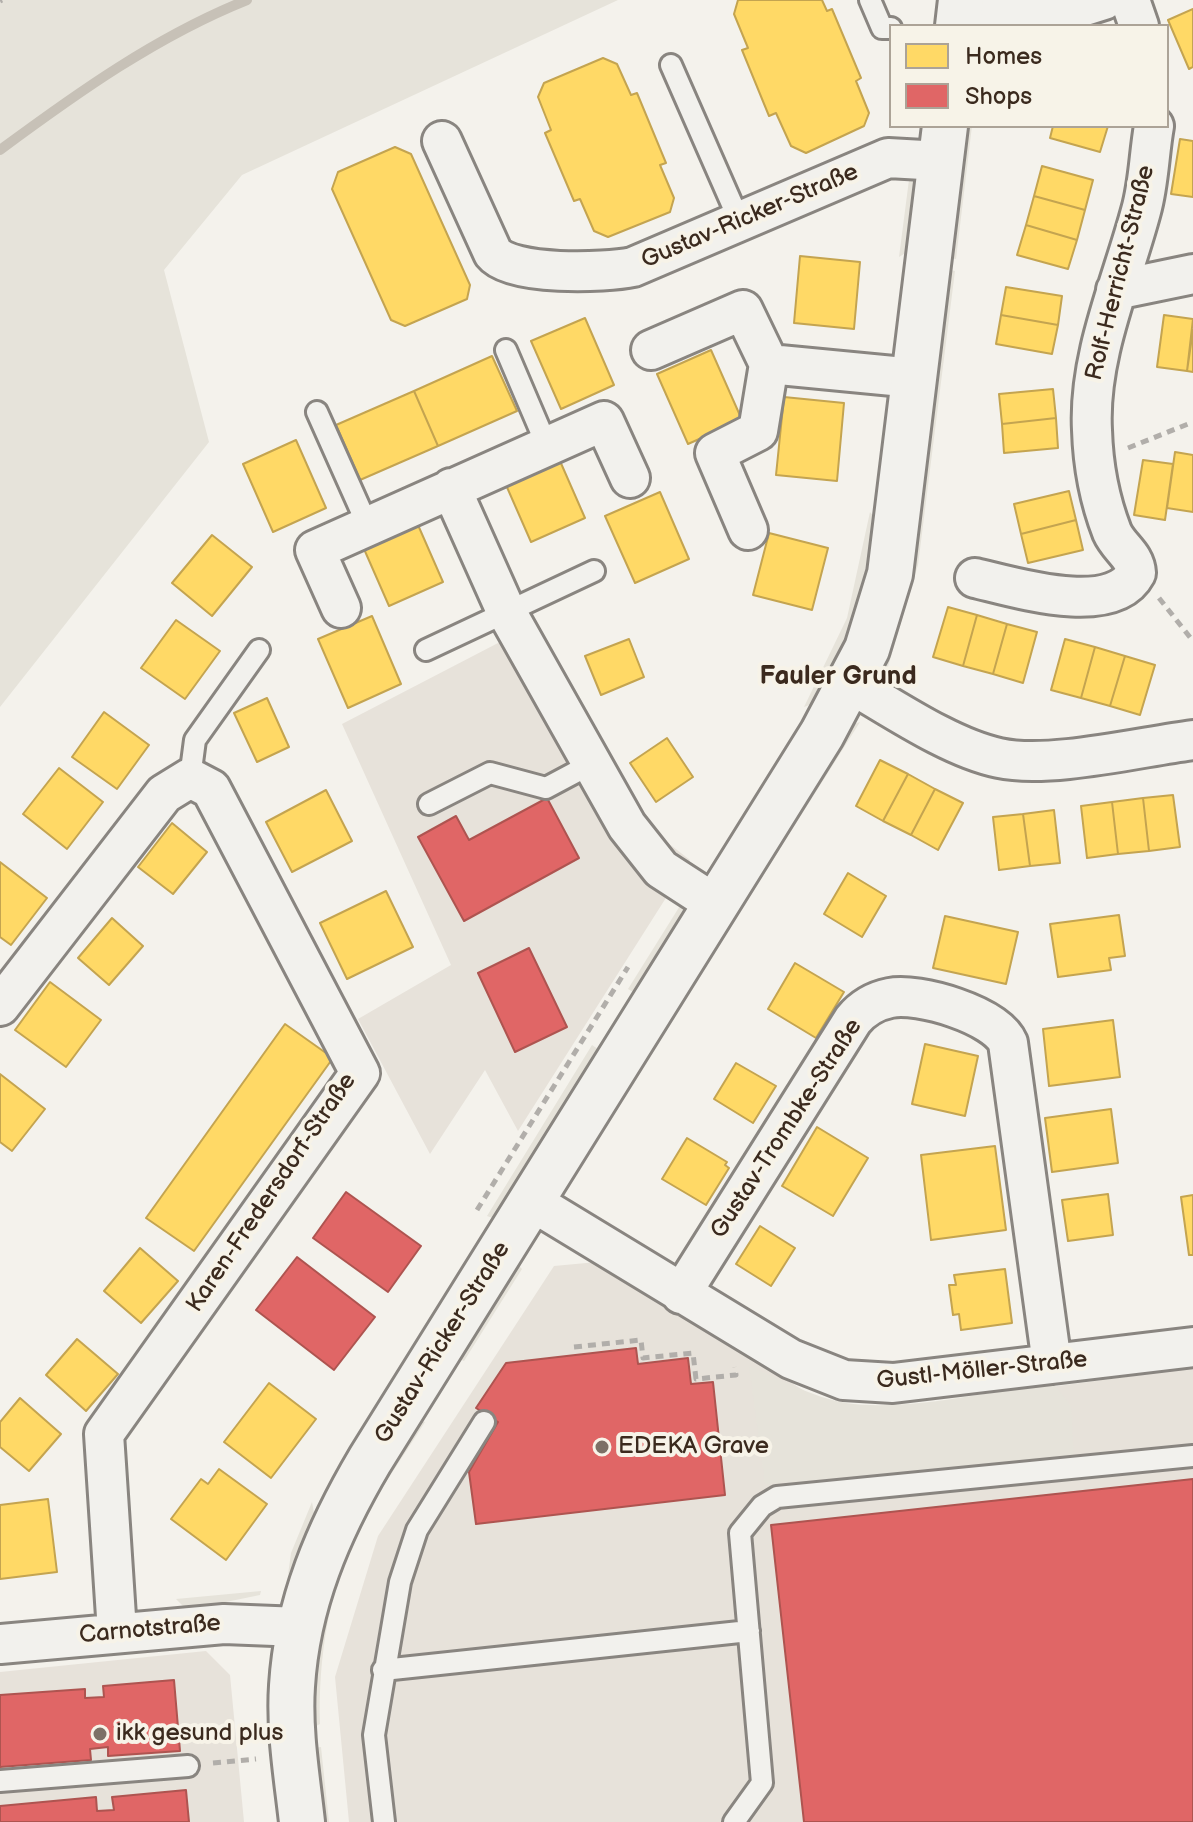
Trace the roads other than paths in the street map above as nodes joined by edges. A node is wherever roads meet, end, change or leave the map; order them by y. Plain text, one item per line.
1 (870, 0) edge
2 (1104, 0) edge
3 (1130, 0) edge
4 (959, 14) edge
5 (1138, 24) edge
6 (889, 28) edge
7 (671, 65) dead end
8 (1154, 128) edge
9 (442, 141) dead end
10 (943, 143) edge
11 (739, 220) junction
12 (1193, 274) edge
13 (1116, 290) junction
14 (506, 350) dead end
15 (651, 350) dead end
16 (769, 364) junction
17 (914, 378) junction
18 (317, 412) dead end
19 (547, 446) junction
20 (630, 478) dead end
21 (451, 488) junction
22 (367, 524) junction
23 (748, 530) dead end
24 (594, 571) dead end
25 (975, 578) dead end
26 (341, 608) dead end
27 (506, 611) junction
28 (259, 650) dead end
29 (426, 650) dead end
30 (851, 684) junction
31 (1193, 740) edge
32 (591, 764) junction
33 (190, 778) junction
34 (429, 804) dead end
35 (715, 904) junction
36 (0, 1006) edge
37 (531, 1201) junction
38 (681, 1294) junction
39 (1193, 1347) edge
40 (1052, 1364) junction
41 (484, 1422) dead end
42 (1193, 1456) edge
43 (300, 1627) junction
44 (749, 1631) junction
45 (117, 1632) junction
46 (0, 1644) edge
47 (383, 1670) junction
48 (188, 1766) road end
49 (0, 1781) edge
50 (302, 1822) edge
51 (384, 1822) edge
52 (734, 1822) edge

1 - 6 lane
2 - 4 street
3 - 5 street
7 - 11 lane
8 - 13 street, Rolf-Herricht-Straße
9 - 11 street, Gustav-Ricker-Straße
10 - 11 street, Gustav-Ricker-Straße
10 - 17 street, Gustav-Ricker-Straße
12 - 13 street
13 - 25 street, Rolf-Herricht-Straße
14 - 19 lane
15 - 16 street
16 - 17 street
16 - 23 street
17 - 30 street, Gustav-Ricker-Straße
18 - 22 lane
19 - 20 street
19 - 21 street
21 - 22 street
21 - 27 street
22 - 26 street
24 - 27 lane
27 - 29 lane
27 - 32 street
28 - 33 lane
30 - 31 street
30 - 35 street, Gustav-Ricker-Straße
32 - 34 lane
32 - 35 street
33 - 36 street
33 - 45 street, Karen-Fredersdorf-Straße
35 - 37 street, Gustav-Ricker-Straße
37 - 38 street, Gustl-Möller-Straße
37 - 43 street, Gustav-Ricker-Straße
38 - 40 street, Gustl-Möller-Straße
38 - 40 street, Gustav-Trombke-Straße
39 - 40 street, Gustl-Möller-Straße
41 - 47 lane
42 - 44 lane
43 - 45 street, Carnotstraße
43 - 50 street, Gustav-Ricker-Straße
44 - 47 lane
44 - 52 lane
45 - 46 street, Carnotstraße
47 - 51 lane
48 - 49 lane

